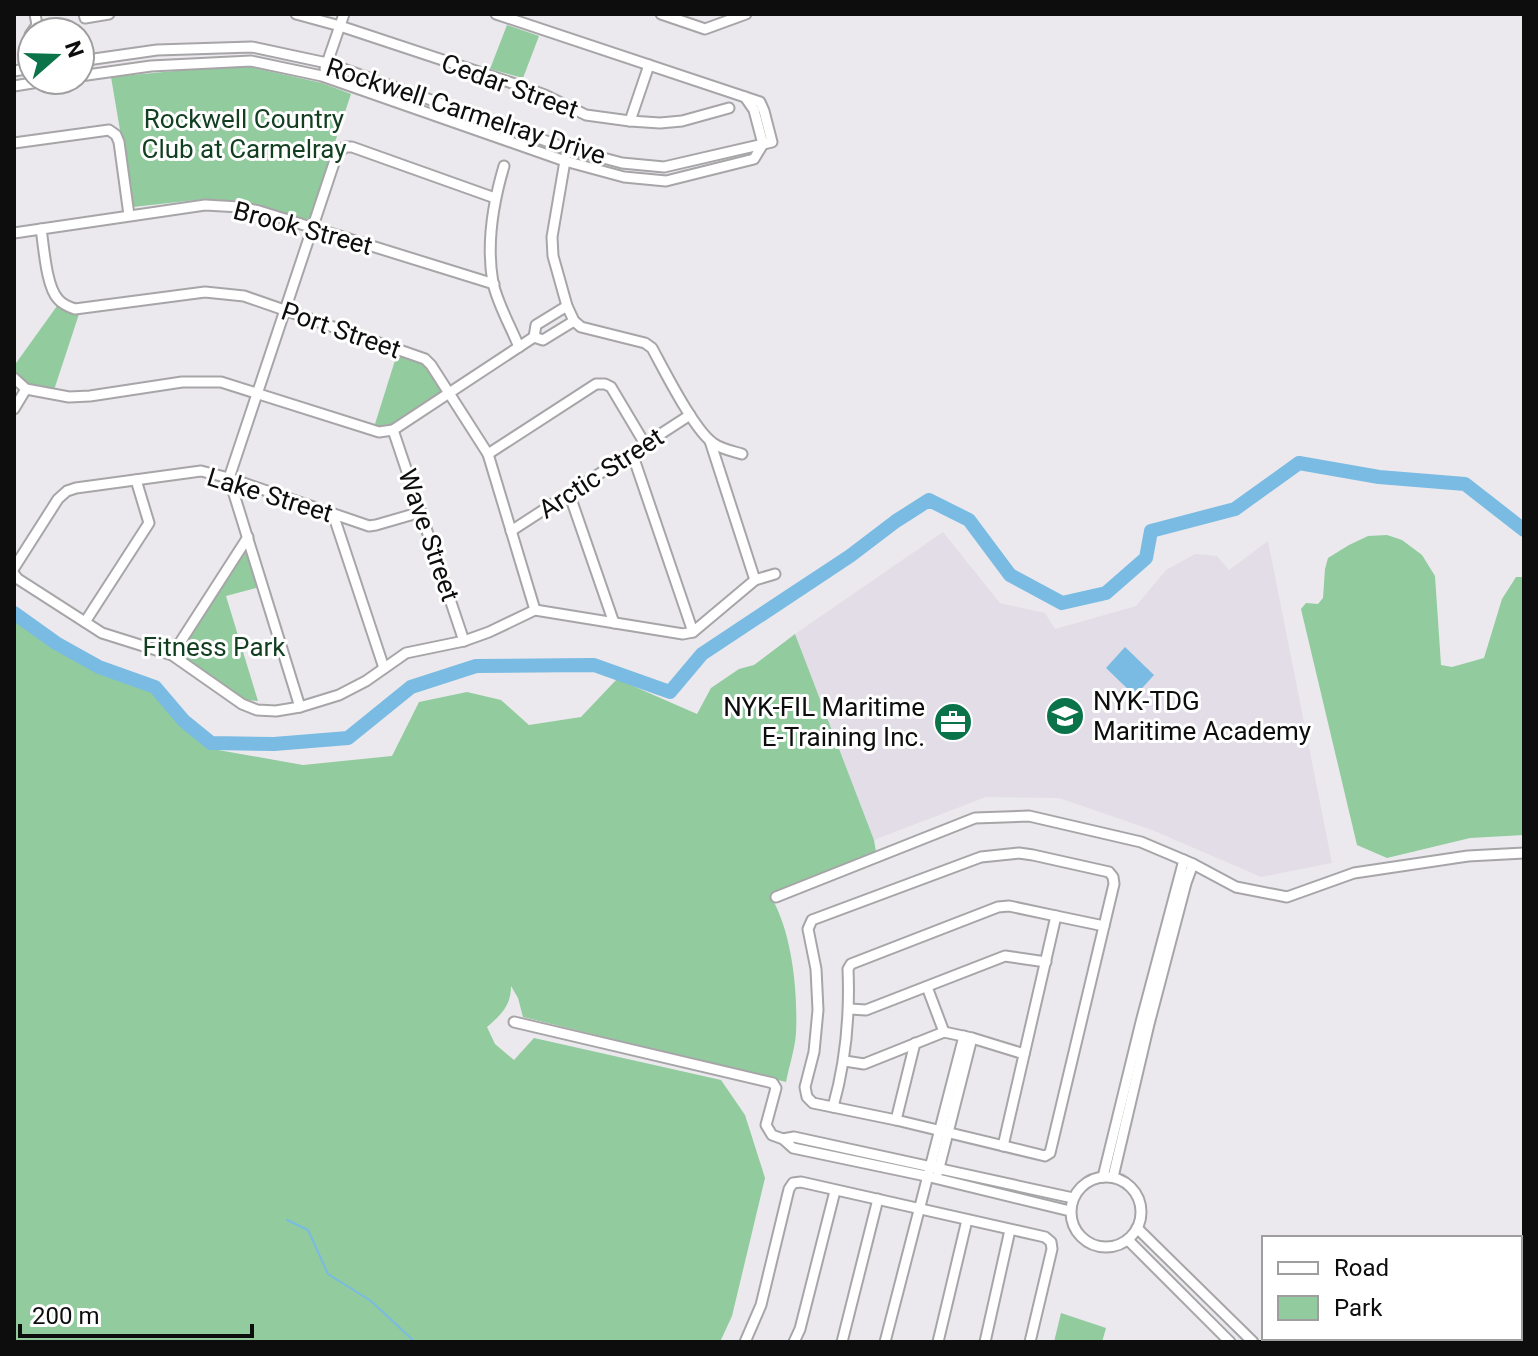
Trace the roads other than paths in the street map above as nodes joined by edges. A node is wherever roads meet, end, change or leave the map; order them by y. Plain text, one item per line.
1 (109, 14) edge
2 (296, 14) edge
3 (344, 14) edge
4 (496, 14) edge
5 (661, 14) edge
6 (746, 14) edge
7 (84, 16) edge
8 (340, 26) junction
9 (96, 59) edge
10 (327, 63) junction
11 (649, 65) junction
12 (96, 74) edge
13 (322, 76) junction
14 (729, 108) dead end
15 (630, 121) junction
16 (14, 143) edge
17 (768, 143) junction
18 (566, 148) junction
19 (565, 161) junction
20 (504, 166) dead end
21 (495, 198) junction
22 (129, 215) junction
23 (312, 228) junction
24 (41, 229) junction
25 (14, 233) edge
26 (494, 284) junction
27 (567, 306) junction
28 (284, 310) junction
29 (574, 321) junction
30 (534, 337) junction
31 (519, 347) junction
32 (14, 378) edge
33 (26, 389) junction
34 (449, 393) junction
35 (256, 395) junction
36 (14, 409) edge
37 (690, 415) junction
38 (393, 430) junction
39 (710, 441) junction
40 (645, 444) junction
41 (632, 453) junction
42 (488, 454) junction
43 (742, 454) dead end
44 (229, 478) junction
45 (136, 480) junction
46 (569, 493) junction
47 (421, 512) junction
48 (333, 514) junction
49 (511, 531) junction
50 (248, 537) junction
51 (14, 571) edge
52 (775, 574) dead end
53 (755, 580) junction
54 (535, 610) junction
55 (85, 622) junction
56 (614, 623) junction
57 (693, 632) junction
58 (464, 641) junction
59 (172, 655) junction
60 (384, 668) junction
61 (300, 707) junction
62 (1524, 853) edge
63 (1189, 862) junction
64 (776, 897) dead end
65 (1056, 916) junction
66 (1104, 926) junction
67 (1046, 962) junction
68 (927, 987) junction
69 (850, 1009) junction
70 (514, 1022) dead end
71 (944, 1032) junction
72 (968, 1037) junction
73 (915, 1043) junction
74 (1024, 1054) junction
75 (845, 1061) junction
76 (833, 1107) junction
77 (896, 1120) junction
78 (943, 1132) junction
79 (1003, 1146) junction
80 (934, 1174) junction
81 (1108, 1177) junction
82 (835, 1191) junction
83 (1073, 1198) junction
84 (878, 1199) junction
85 (919, 1208) junction
86 (1070, 1211) junction
87 (967, 1220) junction
88 (1137, 1228) junction
89 (1010, 1230) junction
90 (1128, 1240) junction
91 (1206, 1296) junction
92 (1195, 1306) junction
93 (1227, 1317) junction
94 (1217, 1328) junction
95 (745, 1342) edge
96 (794, 1342) edge
97 (842, 1342) edge
98 (885, 1342) edge
99 (938, 1342) edge
100 (985, 1342) edge
101 (1030, 1342) edge
102 (1230, 1342) edge
103 (1253, 1342) edge

1 - 7 street
2 - 8 street, Cedar Street
3 - 8 street
4 - 11 street
5 - 6 street
8 - 10 street
8 - 15 street, Cedar Street
9 - 10 street, Rockwell Carmelray Drive
10 - 13 street
10 - 18 street, Rockwell Carmelray Drive
11 - 15 street
11 - 17 street
12 - 13 street, Rockwell Carmelray Drive
13 - 19 street, Rockwell Carmelray Drive
14 - 15 street, Cedar Street
16 - 22 street
17 - 18 street, Rockwell Carmelray Drive
17 - 19 street, Rockwell Carmelray Drive
18 - 19 street
19 - 27 street
20 - 21 street
21 - 23 street
21 - 26 street
22 - 23 street, Brook Street
22 - 24 street, Brook Street
23 - 26 street, Brook Street
23 - 28 street
24 - 25 street, Brook Street
24 - 28 street, Port Street
26 - 31 street
27 - 29 street
27 - 30 street
28 - 34 street, Port Street
28 - 35 street
29 - 30 street
29 - 37 street
30 - 31 street
31 - 34 street
32 - 33 street
33 - 35 street
33 - 36 street
34 - 38 street
34 - 42 street, Port Street
35 - 38 street
35 - 44 street
37 - 39 street
37 - 40 street, Arctic Street
38 - 47 street, Wave Street
39 - 43 street
39 - 53 street
40 - 41 street, Arctic Street
40 - 42 street
41 - 46 street, Arctic Street
41 - 57 street
42 - 49 street, Port Street
44 - 45 street, Lake Street
44 - 48 street, Lake Street
44 - 50 street
45 - 51 street, Lake Street
45 - 55 street
46 - 49 street, Arctic Street
46 - 56 street
47 - 48 street, Lake Street
47 - 58 street, Wave Street
48 - 60 street
49 - 54 street, Port Street
50 - 59 street
50 - 61 street
51 - 55 street
52 - 53 street
53 - 57 street
54 - 56 street
54 - 58 street
55 - 59 street
56 - 57 street
58 - 60 street
59 - 61 street
60 - 61 street
62 - 63 street
63 - 64 street
63 - 81 street
65 - 66 street
65 - 67 street
65 - 69 street
66 - 76 street
66 - 79 street
67 - 68 street
67 - 74 street
68 - 69 street
68 - 71 street
69 - 75 street
70 - 80 street
71 - 72 street
71 - 73 street
72 - 74 street
72 - 78 street
73 - 75 street
73 - 77 street
74 - 79 street
75 - 76 street
76 - 77 street
77 - 78 street
78 - 79 street
78 - 80 street
80 - 83 street
80 - 85 street
80 - 86 street
81 - 83 street
81 - 88 street
82 - 84 street
82 - 95 street
82 - 96 street
83 - 86 street
84 - 85 street
84 - 97 street
85 - 87 street
85 - 98 street
86 - 90 street
87 - 89 street
87 - 99 street
88 - 90 street
88 - 91 street
89 - 100 street
89 - 101 street
90 - 92 street
91 - 92 street
91 - 93 street
92 - 94 street
93 - 94 street
93 - 103 street
94 - 102 street

